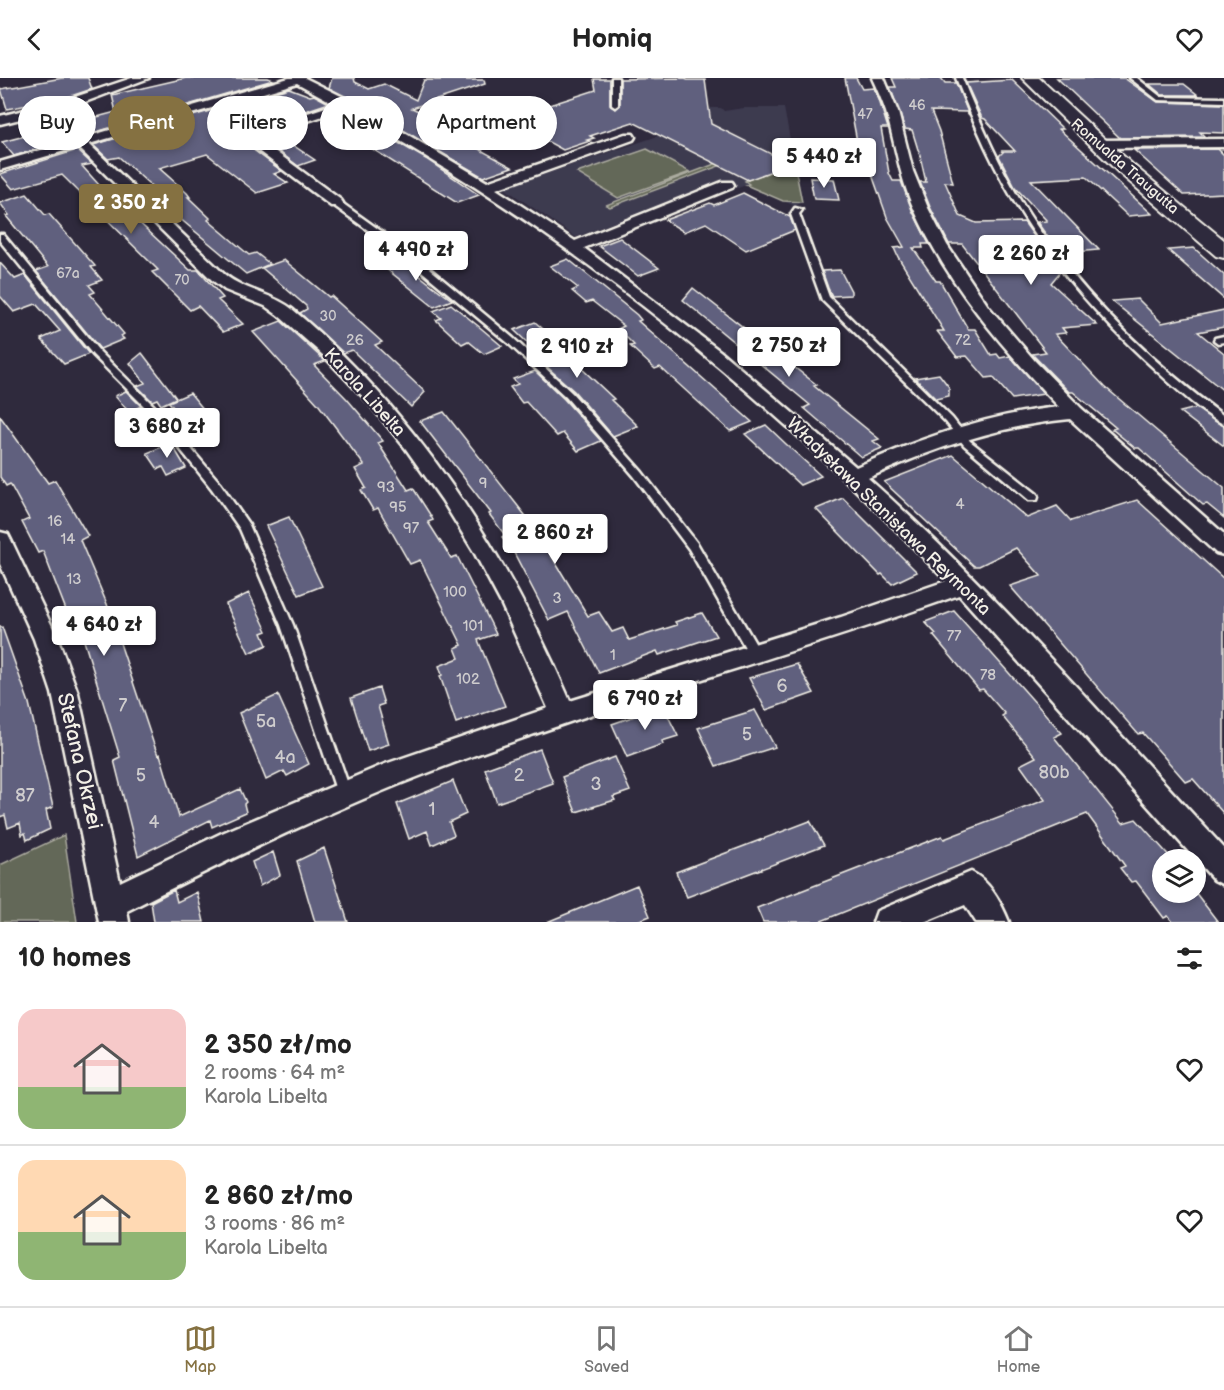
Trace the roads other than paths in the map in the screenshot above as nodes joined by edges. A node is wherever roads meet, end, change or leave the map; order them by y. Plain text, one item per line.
1 (143, 78) edge
2 (615, 78) edge
3 (878, 78) edge
4 (958, 78) edge
5 (1030, 78) edge
6 (1133, 78) edge
7 (298, 79) edge
8 (331, 96) edge
9 (1224, 100) edge
10 (615, 105) dead end
11 (320, 113) edge
12 (0, 120) edge
13 (404, 135) edge
14 (629, 137) dead end
15 (96, 140) edge
16 (1098, 144) junction
17 (1222, 145) edge
18 (59, 150) edge
19 (87, 150) edge
20 (0, 166) edge
21 (728, 185) dead end
22 (487, 187) junction
23 (336, 203) joint
24 (798, 210) dead end
25 (0, 236) edge
26 (574, 247) junction
27 (1224, 251) edge
28 (1074, 412) junction
29 (1224, 421) edge
30 (960, 434) junction
31 (853, 477) junction
32 (1033, 497) dead end
33 (0, 540) edge
34 (1224, 547) edge
35 (963, 584) junction
36 (755, 654) junction
37 (563, 714) junction
38 (344, 793) junction
39 (1224, 870) edge
40 (112, 913) edge
41 (888, 922) edge
42 (994, 922) edge

1 - 12 street
2 - 10 lane
3 - 28 street
4 - 29 lane
5 - 16 street, Romualda Traugutta
6 - 9 lane
7 - 8 street, Władysława Stanisława Reymonta
7 - 15 street
11 - 23 street
13 - 22 street, Władysława Stanisława Reymonta
14 - 22 street
16 - 17 street
16 - 27 street, Romualda Traugutta
18 - 20 street
19 - 37 street, Karola Libelta
21 - 26 street
22 - 26 street, Władysława Stanisława Reymonta
23 - 36 lane
24 - 30 lane
25 - 38 lane
26 - 31 street, Władysława Stanisława Reymonta
28 - 30 street
28 - 34 street
30 - 31 street
30 - 32 lane
31 - 35 street, Władysława Stanisława Reymonta
33 - 40 street, Stefana Okrzei
35 - 36 street
35 - 39 street, Władysława Stanisława Reymonta
36 - 37 street
37 - 38 street
38 - 40 street
41 - 42 street

